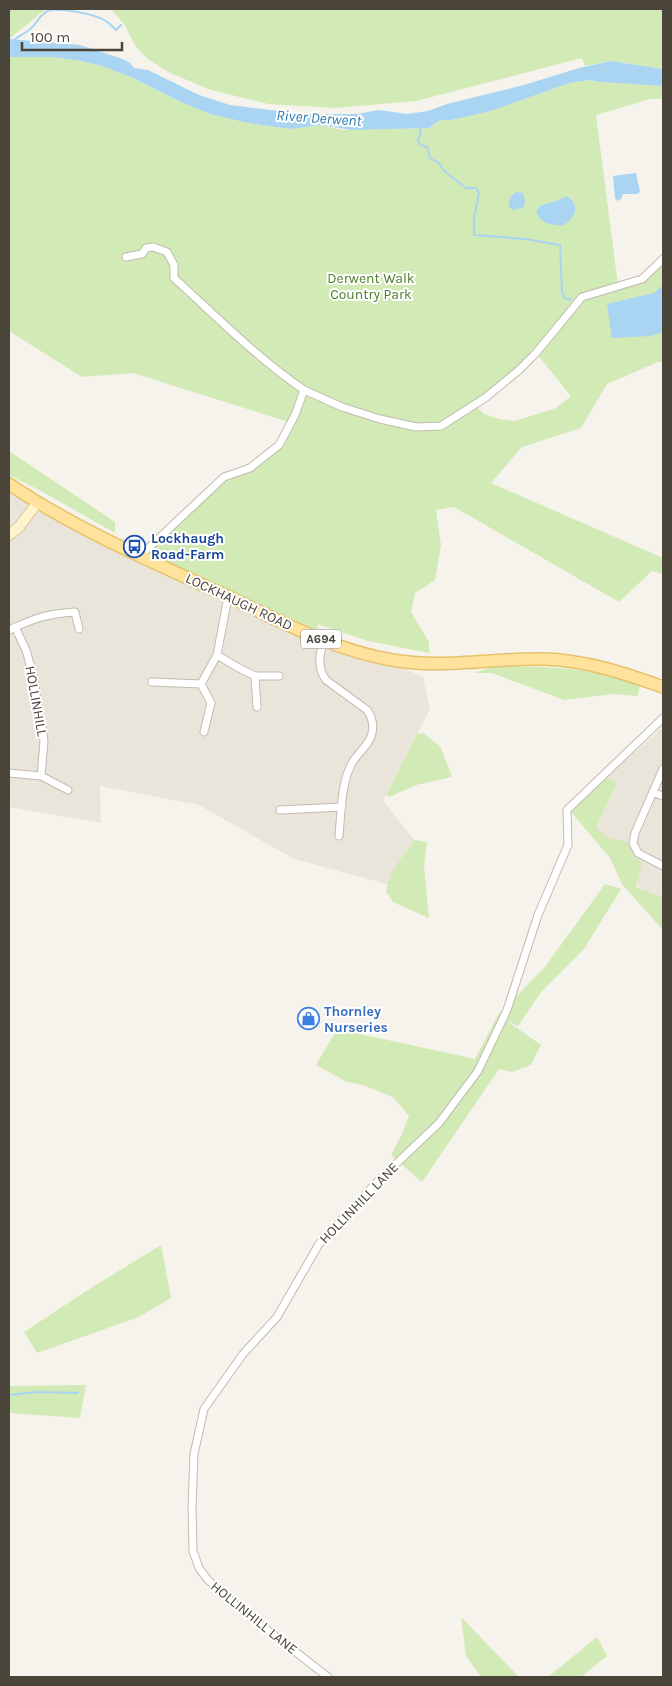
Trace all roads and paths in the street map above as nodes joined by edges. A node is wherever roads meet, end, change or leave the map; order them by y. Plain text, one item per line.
1 (126, 257) dead end
2 (663, 260) edge
3 (303, 393) junction
4 (9, 484) edge
5 (37, 503) junction
6 (9, 535) edge
7 (140, 556) junction
8 (228, 597) junction
9 (12, 628) edge
10 (79, 629) dead end
11 (324, 641) junction
12 (217, 655) junction
13 (255, 676) junction
14 (279, 676) dead end
15 (152, 682) dead end
16 (201, 684) junction
17 (663, 687) edge
18 (257, 708) dead end
19 (663, 718) edge
20 (204, 732) dead end
21 (663, 769) edge
22 (9, 773) edge
23 (41, 776) junction
24 (68, 790) dead end
25 (654, 793) junction
26 (663, 796) edge
27 (342, 807) junction
28 (280, 810) dead end
29 (339, 836) dead end
30 (663, 866) edge
31 (328, 1677) edge

1 - 3 street
2 - 3 street
3 - 7 street
4 - 5 main road, LOCKHAUGH ROAD / A694
5 - 6 street
5 - 7 main road, LOCKHAUGH ROAD / A694
7 - 8 main road, LOCKHAUGH ROAD / A694
8 - 11 main road, LOCKHAUGH ROAD / A694
8 - 12 street
9 - 10 street
9 - 23 street, HOLLINHILL
11 - 17 main road, LOCKHAUGH ROAD / A694
11 - 27 street
12 - 13 street
12 - 16 street
13 - 14 street
13 - 18 street
15 - 16 street
16 - 20 street
19 - 31 street, HOLLINHILL LANE
21 - 25 street
22 - 23 street
23 - 24 street
25 - 26 street
25 - 30 street
27 - 28 street
27 - 29 street

